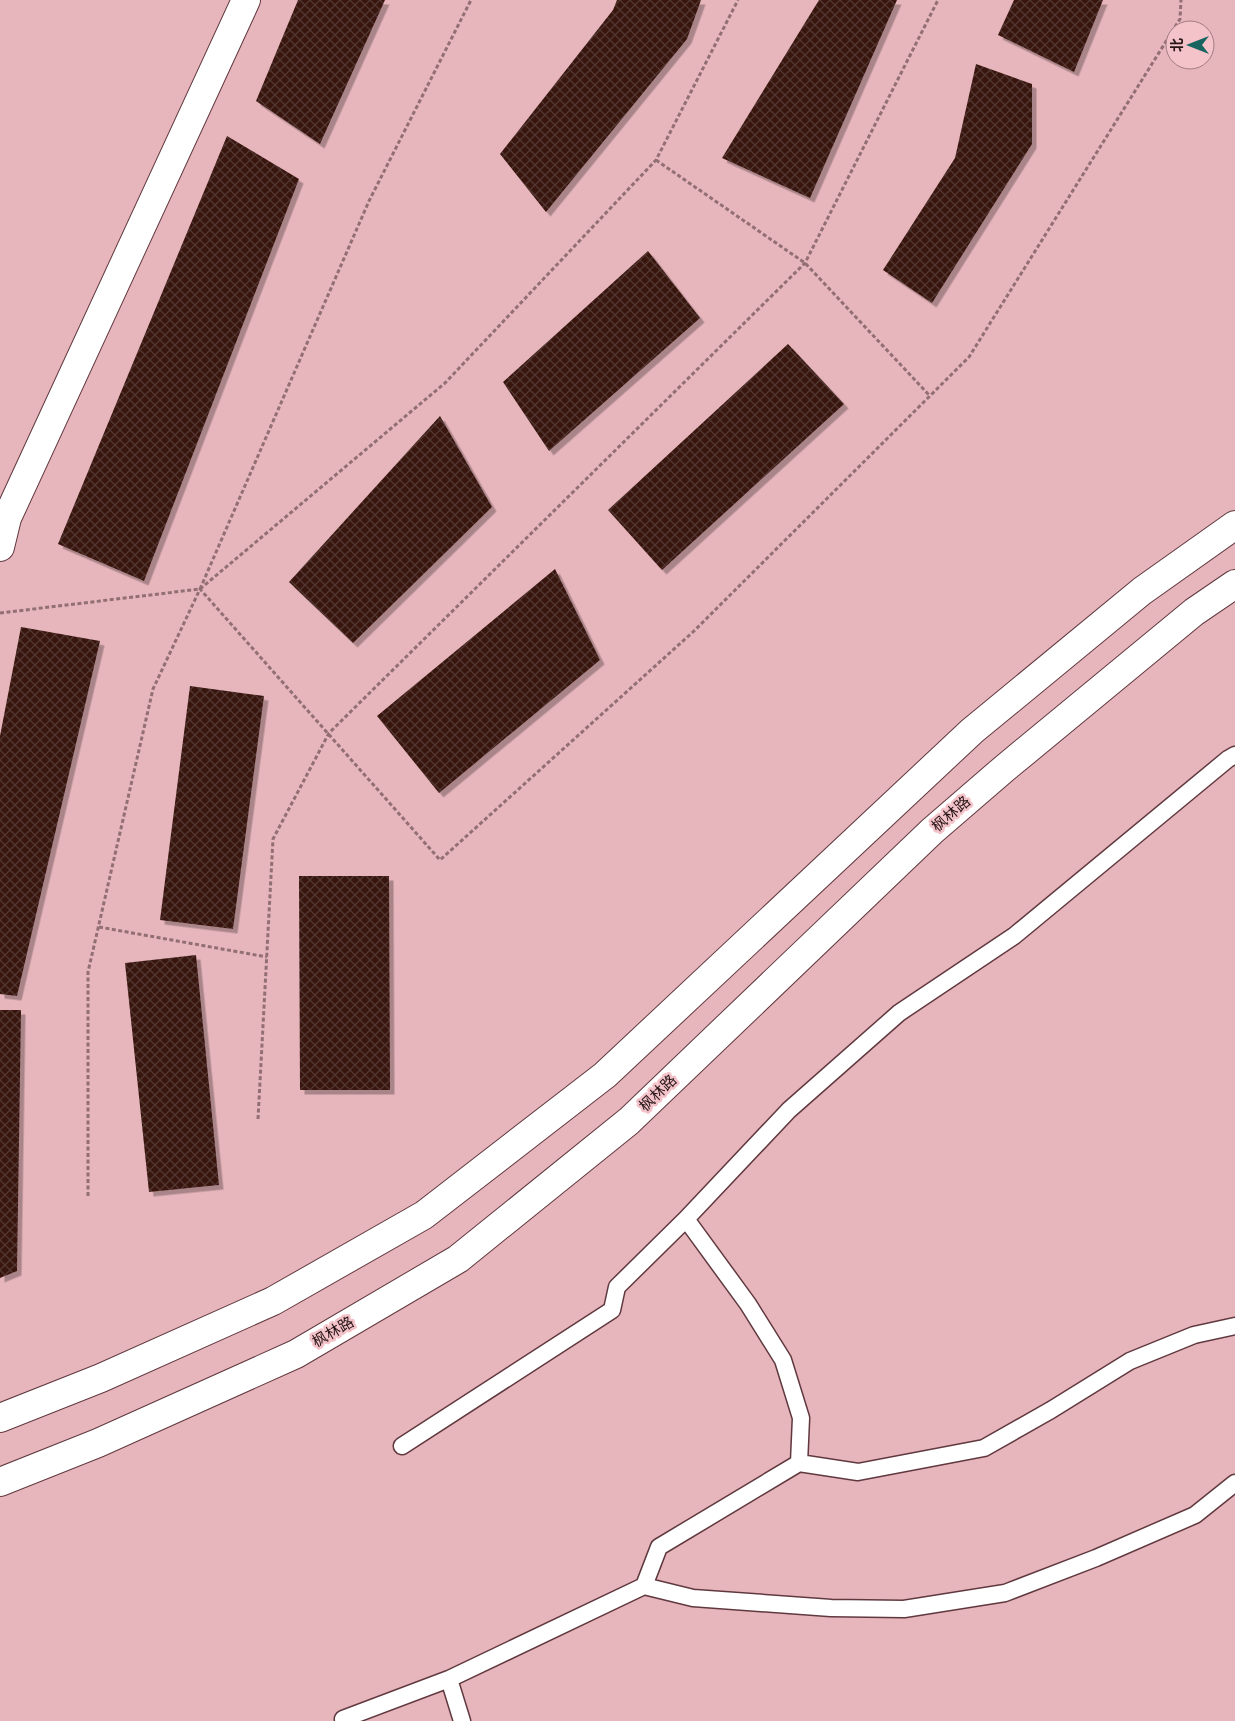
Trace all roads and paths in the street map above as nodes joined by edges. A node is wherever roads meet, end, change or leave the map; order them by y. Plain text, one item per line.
1 (246, 0) edge
2 (471, 0) edge
3 (738, 0) edge
4 (938, 0) edge
5 (1181, 0) edge
6 (656, 160) junction
7 (806, 262) junction
8 (930, 396) junction
9 (1235, 525) edge
10 (0, 547) edge
11 (1235, 584) edge
12 (200, 589) junction
13 (0, 613) edge
14 (328, 733) junction
15 (1235, 755) edge
16 (99, 927) junction
17 (267, 957) junction
18 (258, 1119) dead end
19 (88, 1196) dead end
20 (686, 1219) junction
21 (1235, 1326) edge
22 (0, 1418) edge
23 (402, 1446) dead end
24 (799, 1463) junction
25 (0, 1482) edge
26 (1235, 1483) edge
27 (644, 1586) junction
28 (448, 1679) junction
29 (344, 1719) dead end
30 (462, 1721) edge

1 - 10 main road
2 - 12 path
3 - 6 path
4 - 7 path
5 - 8 path
6 - 7 path
6 - 12 path
7 - 8 path
7 - 14 path
8 - 14 path
9 - 22 main road
11 - 25 main road, 枫林路
12 - 13 path
12 - 14 path
12 - 16 path
14 - 17 path
15 - 20 lane
16 - 17 path
16 - 19 path
17 - 18 path
20 - 23 lane
20 - 24 lane
21 - 24 lane
24 - 27 lane
26 - 27 lane
27 - 28 lane
28 - 29 lane
28 - 30 lane

